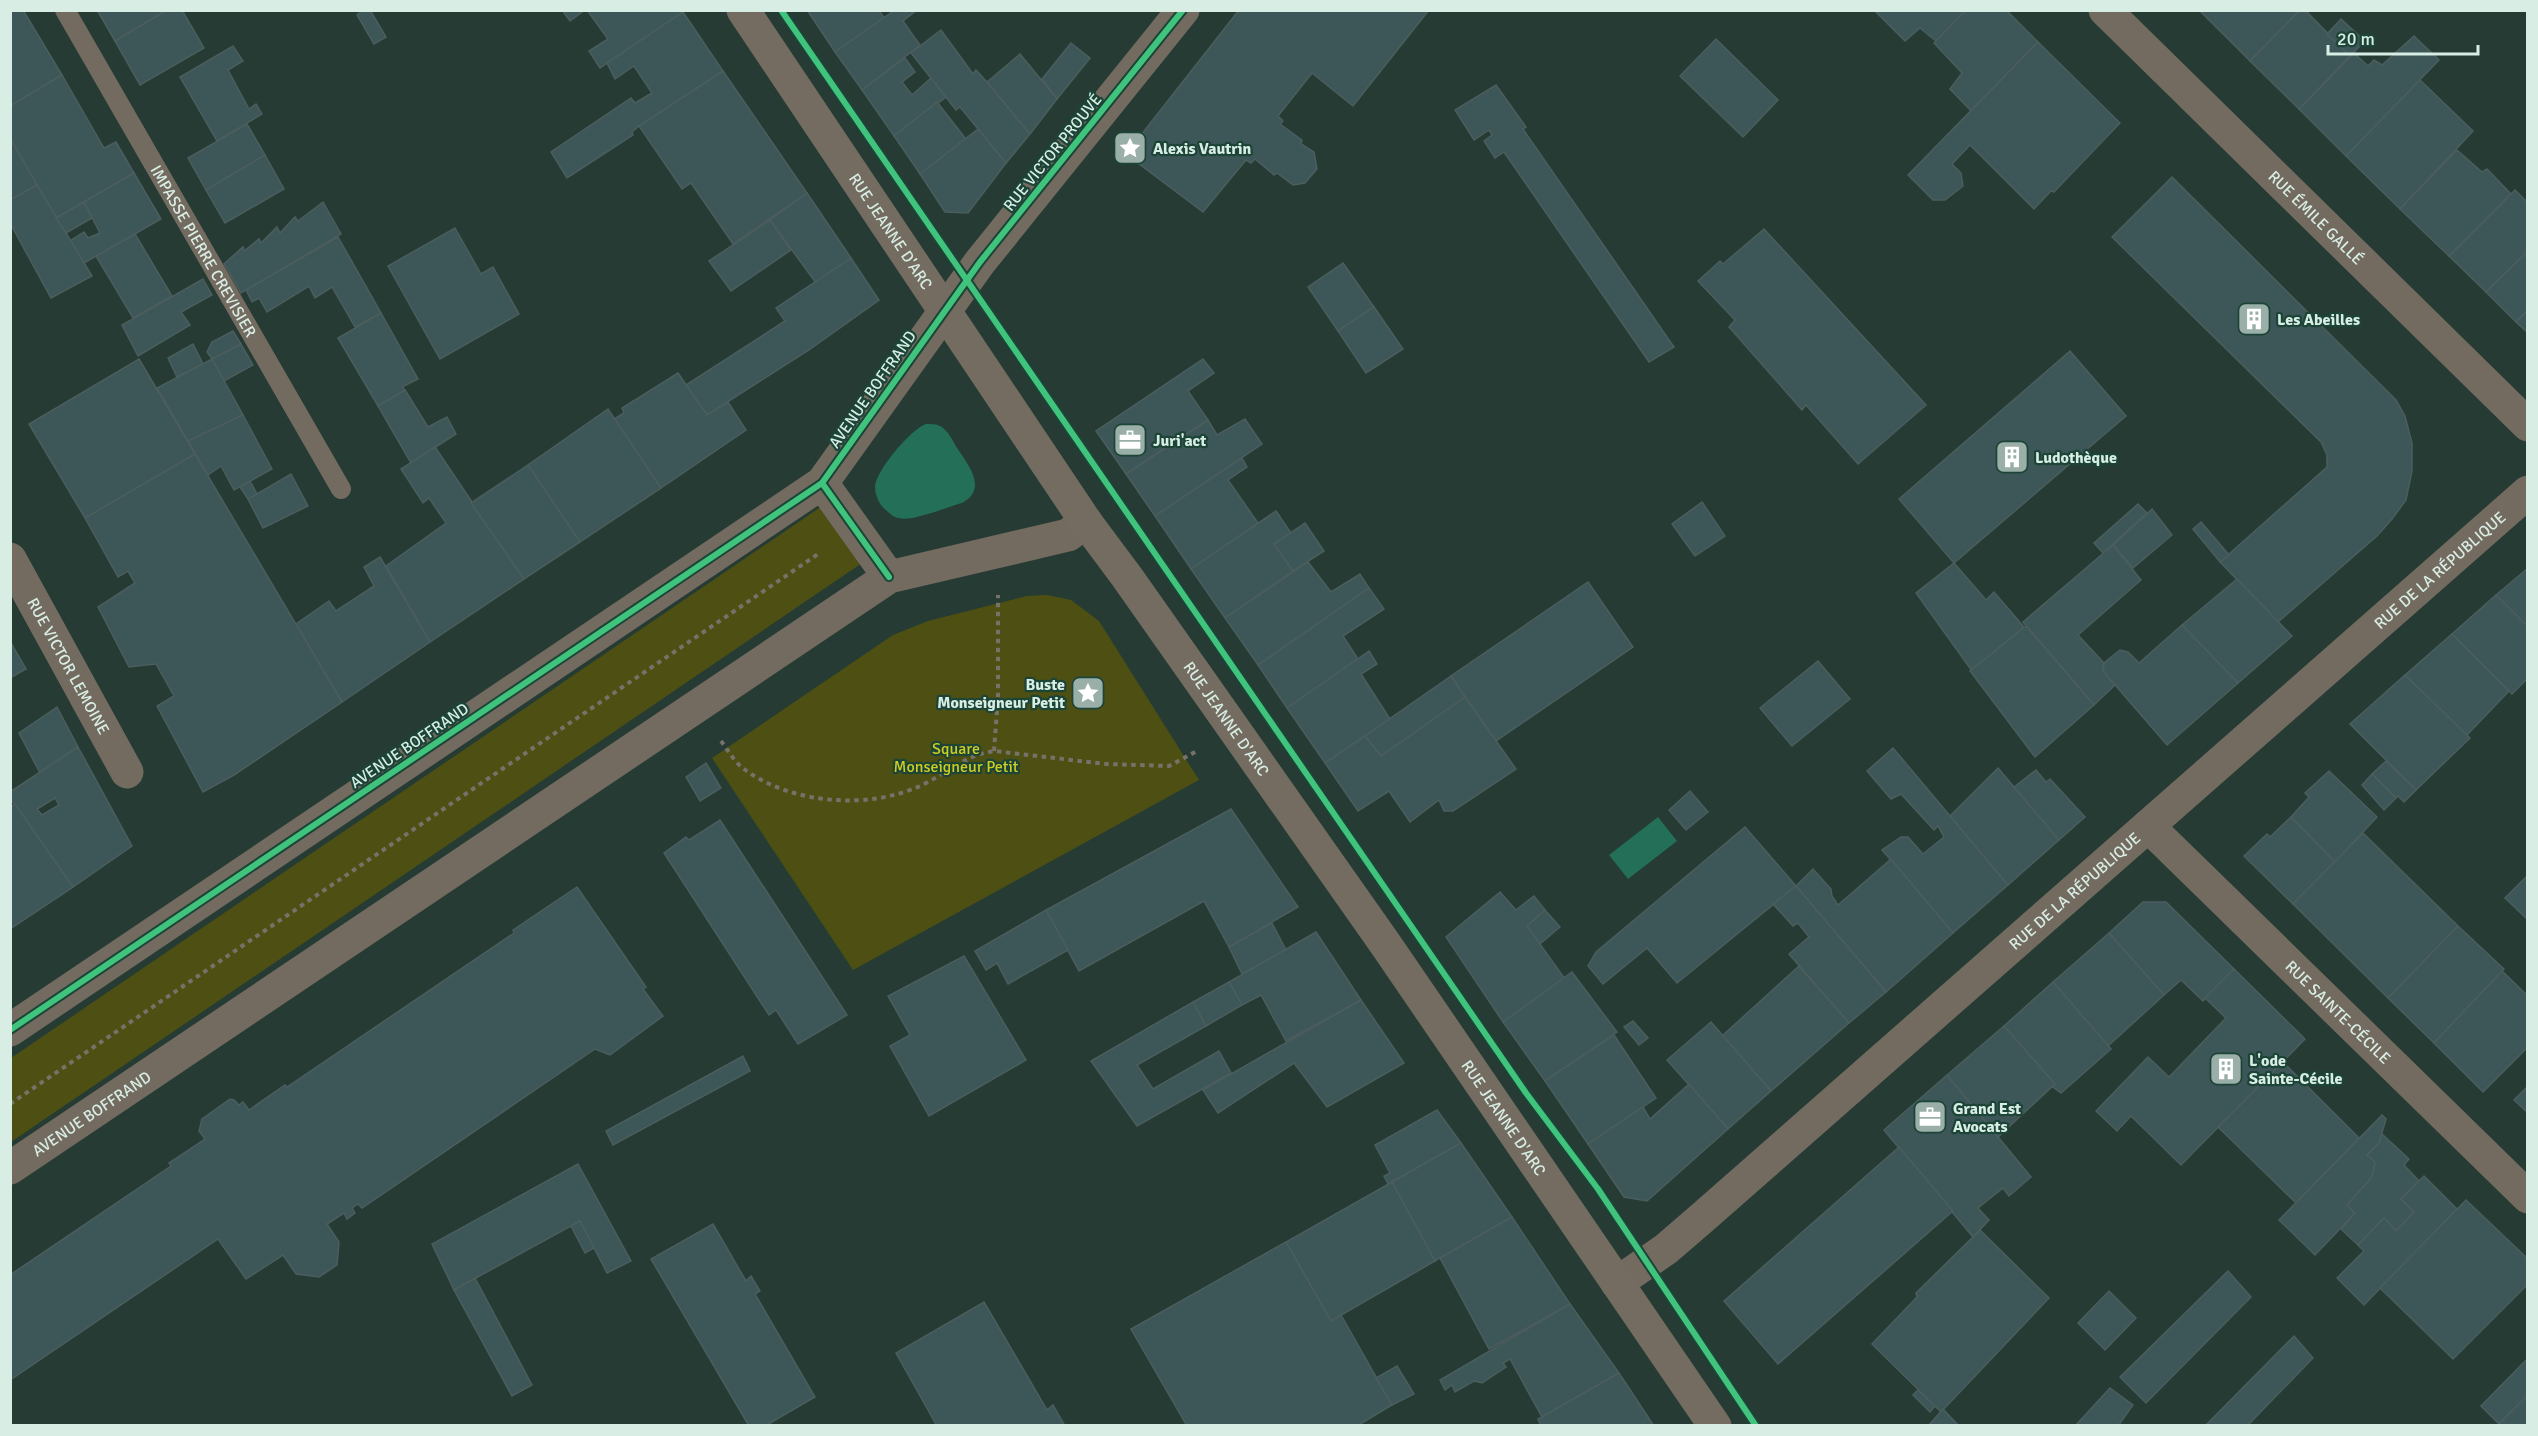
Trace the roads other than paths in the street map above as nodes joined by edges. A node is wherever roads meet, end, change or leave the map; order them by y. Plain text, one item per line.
1 (65, 10) edge
2 (742, 10) edge
3 (1183, 10) edge
4 (2105, 10) edge
5 (943, 311) junction
6 (2528, 425) edge
7 (822, 483) junction
8 (340, 489) dead end
9 (2528, 492) edge
10 (1086, 522) junction
11 (10, 558) edge
12 (889, 578) junction
13 (127, 772) dead end
14 (2148, 825) junction
15 (10, 1030) edge
16 (10, 1168) edge
17 (2528, 1197) edge
18 (1617, 1283) junction
19 (1715, 1425) edge

1 - 8 lane, IMPASSE PIERRE CREVISIER
2 - 5 main road, RUE JEANNE D'ARC
3 - 5 street, RUE VICTOR PROUVÉ
4 - 6 street, RUE ÉMILE GALLÉ
5 - 7 street, AVENUE BOFFRAND
5 - 10 main road, RUE JEANNE D'ARC
7 - 12 street
7 - 15 street, AVENUE BOFFRAND
9 - 14 street, RUE DE LA RÉPUBLIQUE
10 - 12 street, AVENUE BOFFRAND
10 - 18 main road, RUE JEANNE D'ARC
11 - 13 street, RUE VICTOR LEMOINE
12 - 16 street, AVENUE BOFFRAND
14 - 17 street, RUE SAINTE-CÉCILE
14 - 18 street, RUE DE LA RÉPUBLIQUE
18 - 19 main road, RUE JEANNE D'ARC

